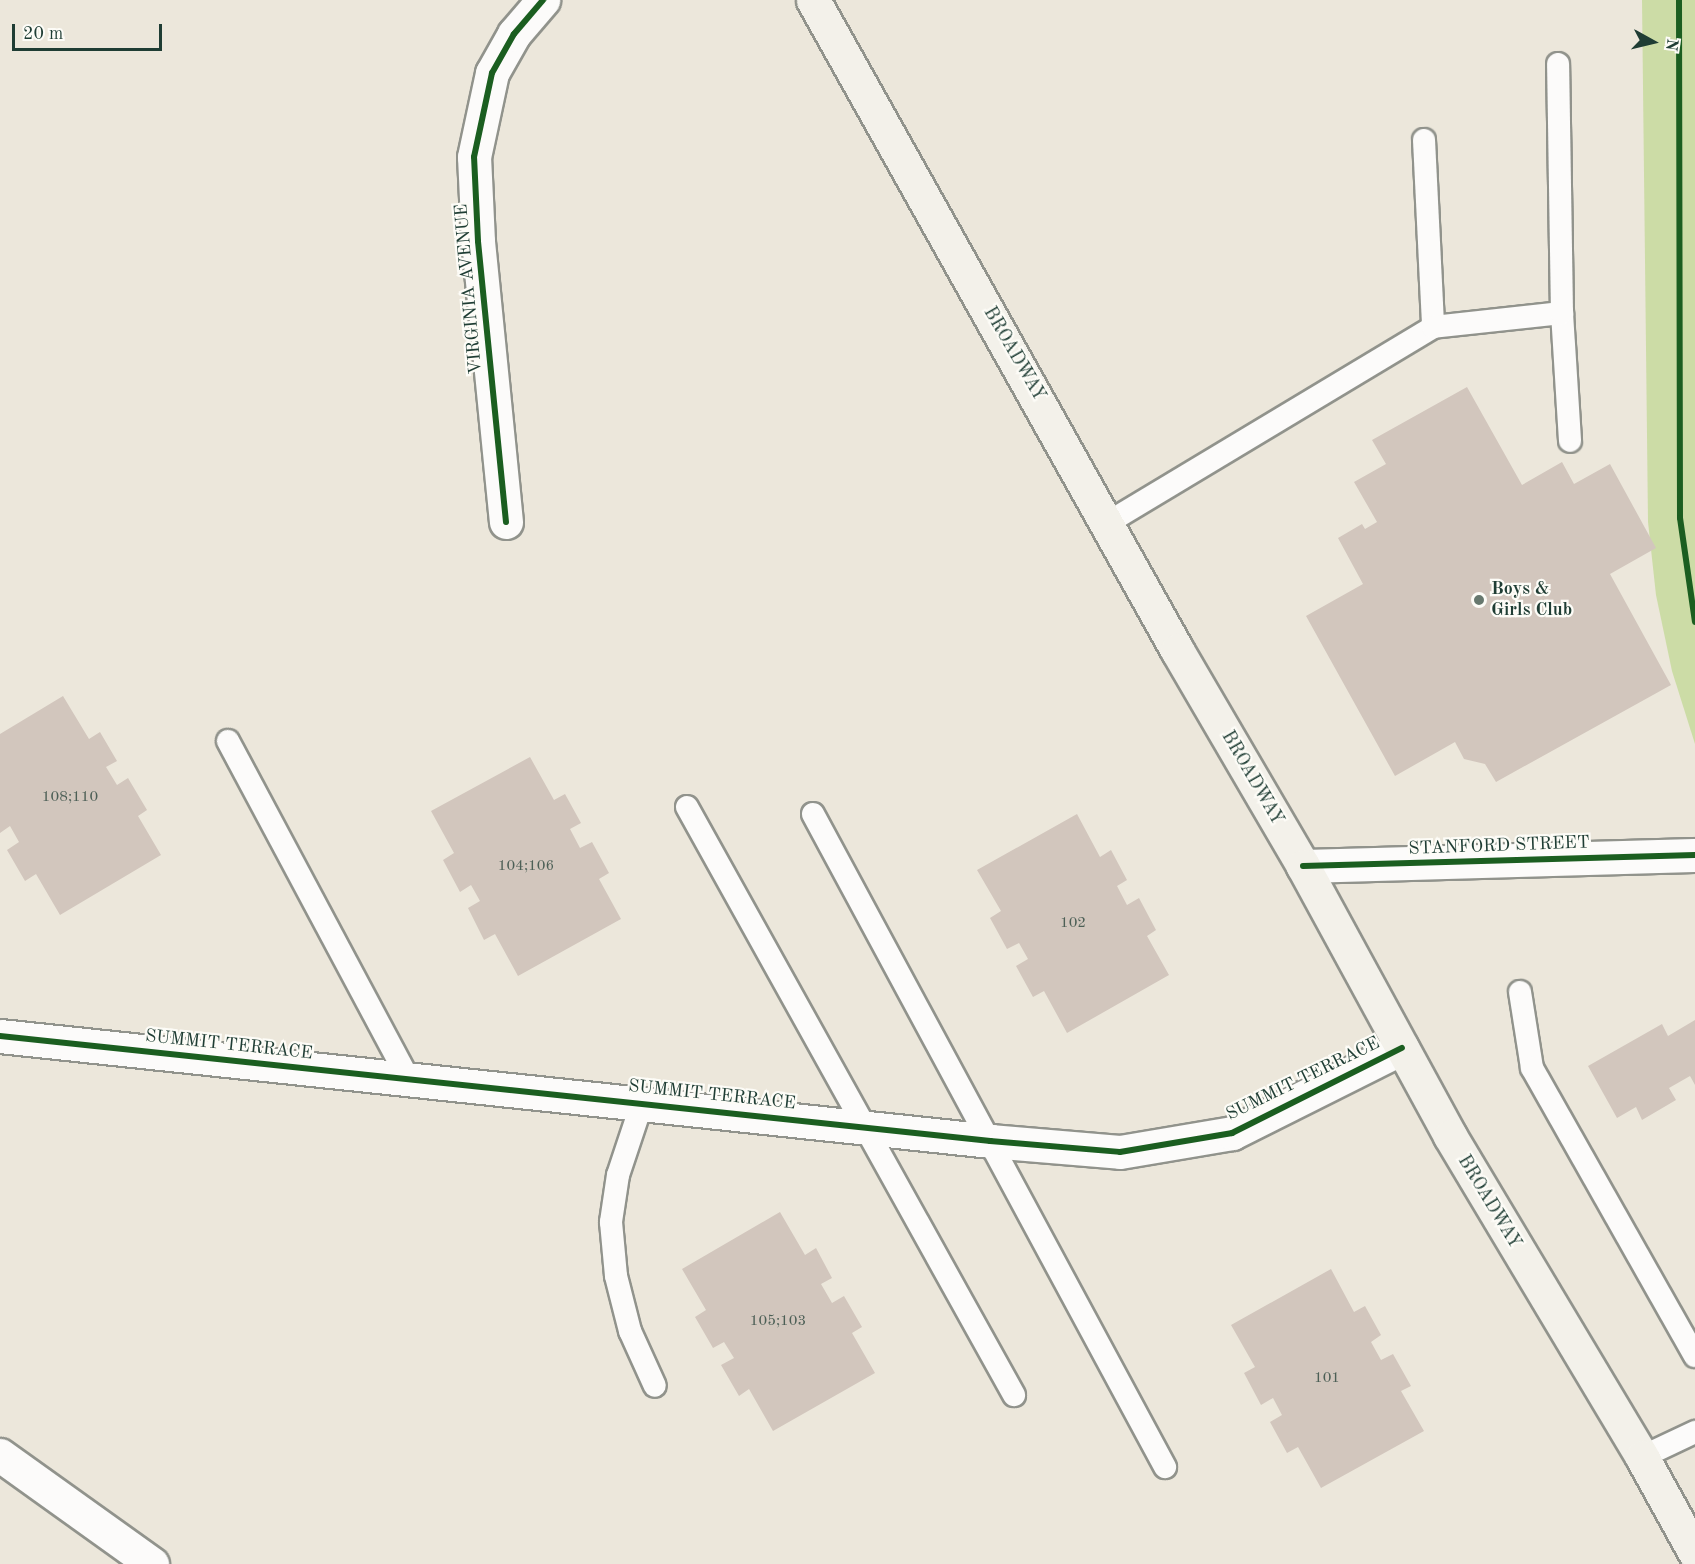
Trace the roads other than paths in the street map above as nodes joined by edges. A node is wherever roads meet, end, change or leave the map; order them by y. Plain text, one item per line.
1 (543, 0) edge
2 (813, 0) edge
3 (1558, 64) dead end
4 (1424, 140) dead end
5 (1562, 313) junction
6 (1433, 327) junction
7 (1570, 441) dead end
8 (506, 522) dead end
9 (1109, 522) junction
10 (228, 741) dead end
11 (687, 807) dead end
12 (813, 814) dead end
13 (1695, 855) edge
14 (1303, 867) junction
15 (1520, 992) dead end
16 (0, 1036) edge
17 (1402, 1048) junction
18 (408, 1078) junction
19 (642, 1103) junction
20 (866, 1126) junction
21 (990, 1141) junction
22 (1695, 1356) edge
23 (655, 1386) dead end
24 (1014, 1395) dead end
25 (1695, 1431) edge
26 (0, 1455) edge
27 (1642, 1457) junction
28 (1165, 1467) dead end
29 (1695, 1554) edge
30 (152, 1564) edge

1 - 8 street, VIRGINIA AVENUE
2 - 9 main road, BROADWAY
3 - 5 lane
4 - 6 lane
5 - 6 lane
5 - 7 lane
6 - 9 lane
9 - 14 main road, BROADWAY
10 - 18 lane
11 - 20 lane
12 - 21 lane
13 - 14 street, STANFORD STREET
14 - 17 main road, BROADWAY
15 - 22 lane
16 - 18 street, SUMMIT TERRACE
17 - 21 street, SUMMIT TERRACE
17 - 27 main road, BROADWAY
18 - 19 street, SUMMIT TERRACE
19 - 20 street, SUMMIT TERRACE
19 - 23 lane
20 - 21 street, SUMMIT TERRACE
20 - 24 lane
21 - 28 lane
25 - 27 lane
26 - 30 street
27 - 29 main road, BROADWAY

